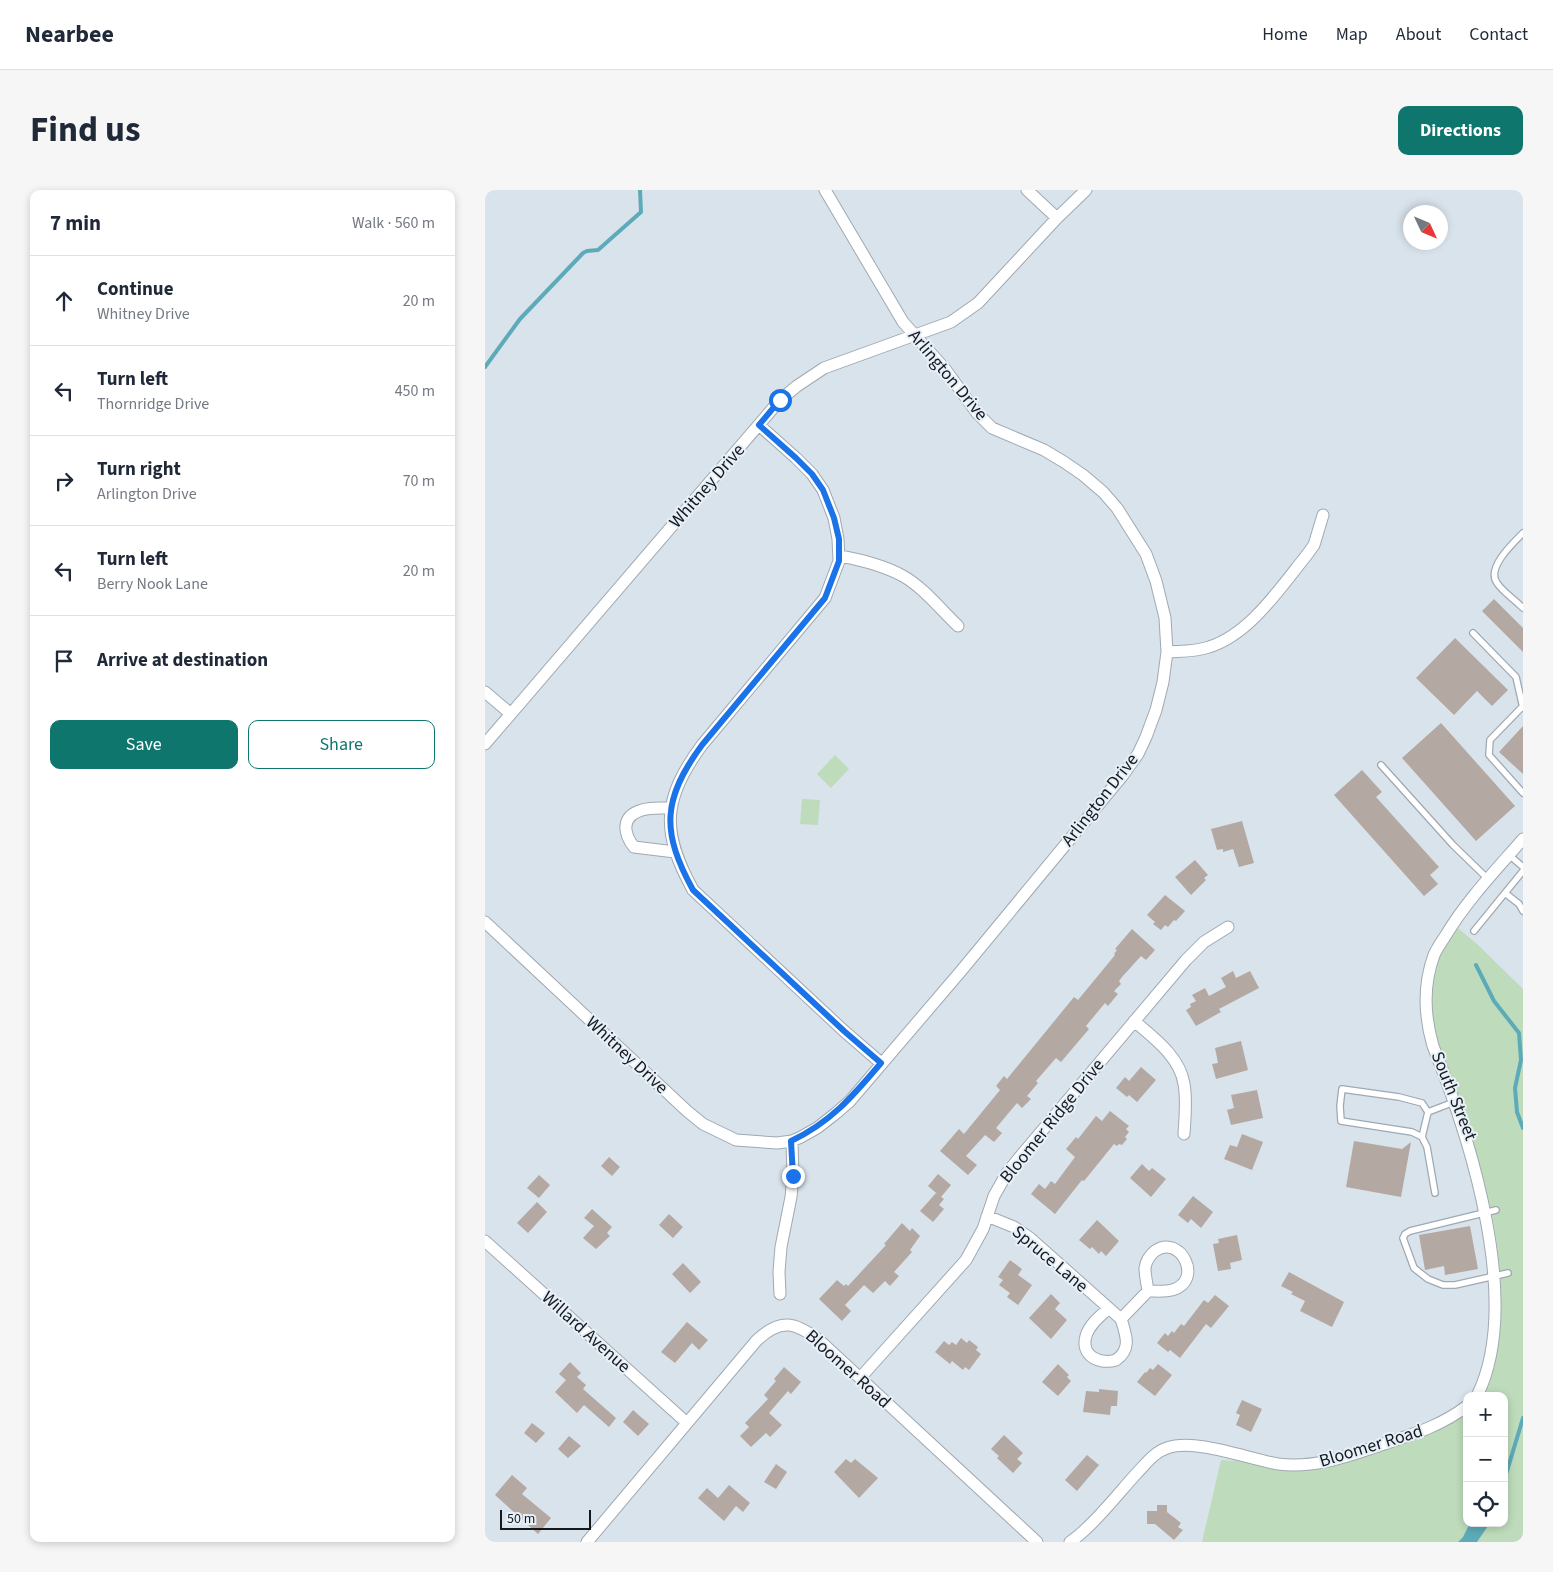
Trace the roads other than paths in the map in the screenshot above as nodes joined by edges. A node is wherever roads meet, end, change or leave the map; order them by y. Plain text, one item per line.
1 (825, 190) edge
2 (1027, 190) edge
3 (1086, 190) edge
4 (1057, 218) junction
5 (915, 336) junction
6 (759, 425) junction
7 (1323, 515) dead end
8 (1523, 533) edge
9 (840, 556) junction
10 (1523, 608) edge
11 (958, 626) dead end
12 (1473, 634) dead end
13 (1167, 652) junction
14 (485, 692) edge
15 (1522, 708) edge
16 (511, 714) junction
17 (485, 744) edge
18 (1381, 765) dead end
19 (1523, 793) edge
20 (670, 808) junction
21 (1523, 839) edge
22 (675, 852) junction
23 (1509, 855) junction
24 (1523, 867) edge
25 (1523, 871) edge
26 (1488, 880) junction
27 (1505, 893) junction
28 (1523, 911) edge
29 (485, 922) edge
30 (1228, 927) dead end
31 (1474, 931) dead end
32 (1134, 1022) junction
33 (881, 1063) junction
34 (1456, 1102) junction
35 (1428, 1112) junction
36 (1184, 1134) dead end
37 (1422, 1137) junction
38 (791, 1141) junction
39 (1435, 1193) dead end
40 (1498, 1215) joint
41 (987, 1216) junction
42 (485, 1241) edge
43 (1506, 1260) dead end
44 (1508, 1273) junction
45 (1509, 1285) dead end
46 (1148, 1291) junction
47 (780, 1294) dead end
48 (1108, 1309) junction
49 (1121, 1319) junction
50 (1503, 1353) dead end
51 (860, 1378) junction
52 (1480, 1392) edge
53 (1463, 1409) edge
54 (687, 1423) junction
55 (587, 1542) edge
56 (1037, 1542) edge
57 (1070, 1542) edge

1 - 5 street, Arlington Drive
2 - 4 street
3 - 4 street, Whitney Drive
4 - 5 street, Whitney Drive
5 - 6 street, Whitney Drive
5 - 13 street, Arlington Drive
6 - 9 street
6 - 16 street, Whitney Drive
7 - 13 street
8 - 10 lane
9 - 11 street
9 - 20 street
12 - 15 lane
13 - 33 street, Arlington Drive
14 - 16 street
15 - 19 lane
16 - 17 street, Whitney Drive
18 - 26 lane
20 - 22 street
20 - 22 street
21 - 23 street, South Street
22 - 33 street
23 - 24 lane
23 - 26 street, South Street
25 - 27 lane
26 - 34 street, South Street
27 - 28 lane
27 - 31 lane
29 - 38 street, Whitney Drive
30 - 32 street, Bloomer Ridge Drive
32 - 36 street
32 - 41 street, Bloomer Ridge Drive
33 - 38 street, Arlington Drive
34 - 35 lane
34 - 40 street, South Street
35 - 37 lane
35 - 37 lane
37 - 39 lane
38 - 47 street
40 - 44 lane
41 - 48 street, Spruce Lane
41 - 51 street, Bloomer Ridge Drive
42 - 54 street, Willard Avenue
43 - 44 street
44 - 45 street
46 - 46 street
46 - 49 street
48 - 49 street, Spruce Lane
48 - 49 street
50 - 52 street
51 - 54 street, Bloomer Road
51 - 56 street, Bloomer Road
53 - 57 street, Bloomer Road
54 - 55 street, Bloomer Road

